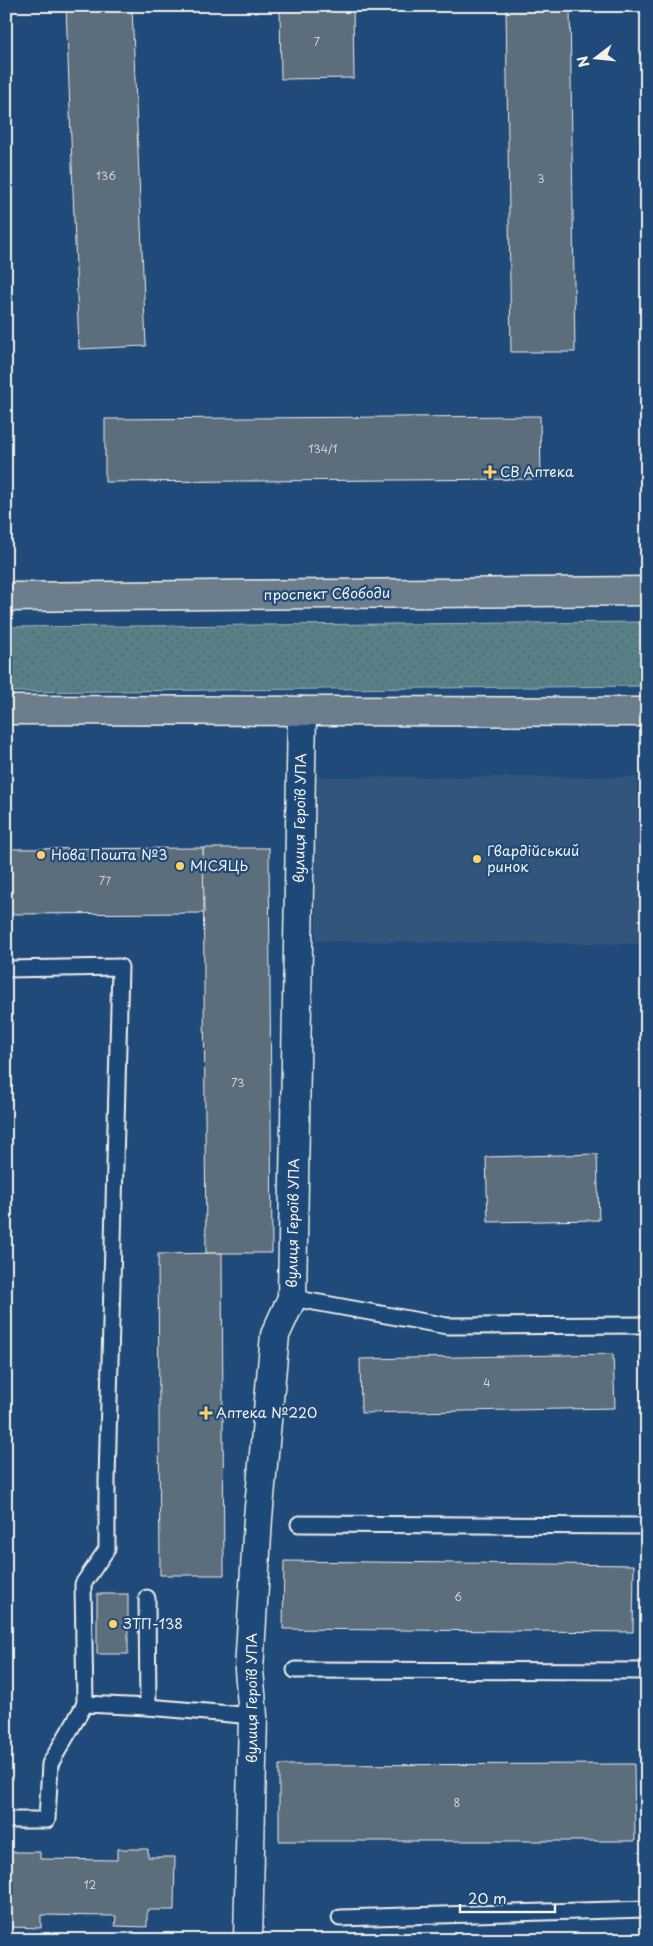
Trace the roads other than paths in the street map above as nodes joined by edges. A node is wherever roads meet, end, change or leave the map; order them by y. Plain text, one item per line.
1 (647, 590) edge
2 (6, 597) edge
3 (6, 710) edge
4 (302, 711) junction
5 (647, 712) edge
6 (6, 969) edge
7 (292, 1298) junction
8 (647, 1325) edge
9 (299, 1524) dead end
10 (647, 1526) edge
11 (147, 1598) dead end
12 (296, 1670) dead end
13 (647, 1670) edge
14 (85, 1704) junction
15 (148, 1706) junction
16 (253, 1716) junction
17 (6, 1820) edge
18 (647, 1909) edge
19 (340, 1918) dead end
20 (248, 1940) edge

1 - 2 highway, проспект Свободи
3 - 4 highway
4 - 5 highway
4 - 7 street, вулиця Героїв УПА
6 - 14 lane
7 - 8 lane
7 - 16 street, вулиця Героїв УПА
9 - 10 lane
11 - 15 lane
12 - 13 lane
14 - 15 lane
14 - 17 lane
15 - 16 lane
16 - 20 street, вулиця Героїв УПА
18 - 19 lane

